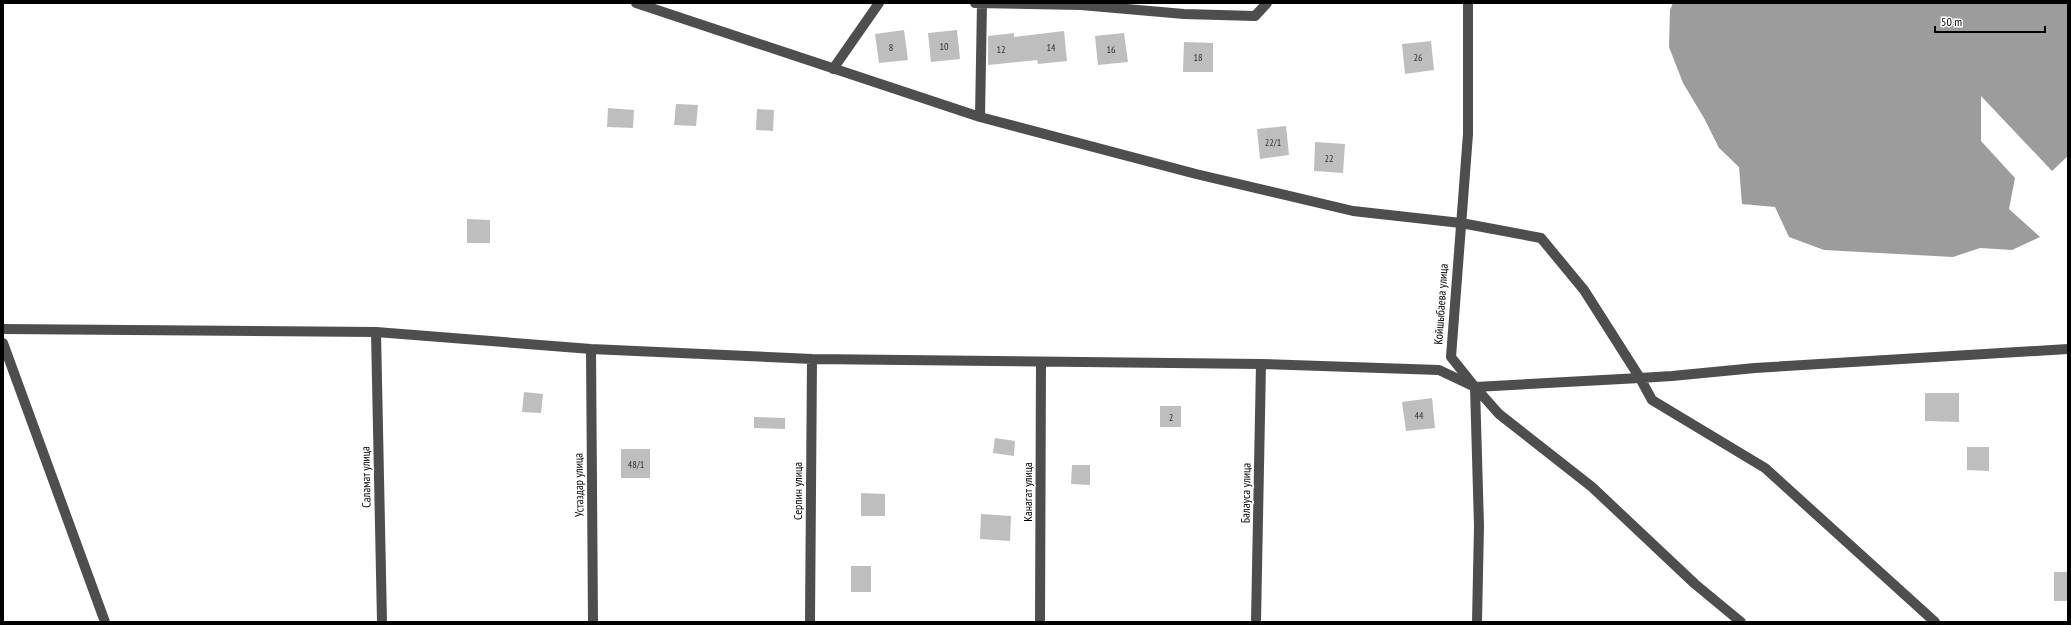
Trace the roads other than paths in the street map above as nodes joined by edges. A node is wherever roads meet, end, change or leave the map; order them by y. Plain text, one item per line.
1 (636, 3) edge
2 (879, 3) edge
3 (975, 3) edge
4 (982, 3) edge
5 (1267, 3) edge
6 (1468, 3) edge
7 (833, 69) junction
8 (980, 117) junction
9 (1461, 223) junction
10 (3, 329) edge
11 (376, 332) junction
12 (3, 343) edge
13 (591, 349) junction
14 (2068, 349) edge
15 (812, 360) junction
16 (1041, 362) junction
17 (1261, 364) junction
18 (1640, 378) junction
19 (1475, 387) junction
20 (105, 622) edge
21 (382, 622) edge
22 (593, 622) edge
23 (810, 622) edge
24 (1040, 622) edge
25 (1256, 622) edge
26 (1477, 622) edge
27 (1741, 622) edge
28 (1935, 622) edge

1 - 7 street
2 - 7 street
3 - 4 street
4 - 5 street
4 - 8 street
6 - 9 street, Койшыбаева улица
7 - 8 street
8 - 9 street
9 - 18 street
9 - 19 street, Койшыбаева улица
10 - 11 street
11 - 13 street
11 - 21 street, Саламат улица
12 - 20 street
13 - 15 street
13 - 22 street, Устаздар улица
14 - 18 street
15 - 16 street
15 - 23 street, Серпин улица
16 - 17 street
16 - 24 street, Канагат улица
17 - 19 street
17 - 25 street, Балауса улица
18 - 19 street
18 - 28 street
19 - 26 street
19 - 27 street, Койшыбаева улица

